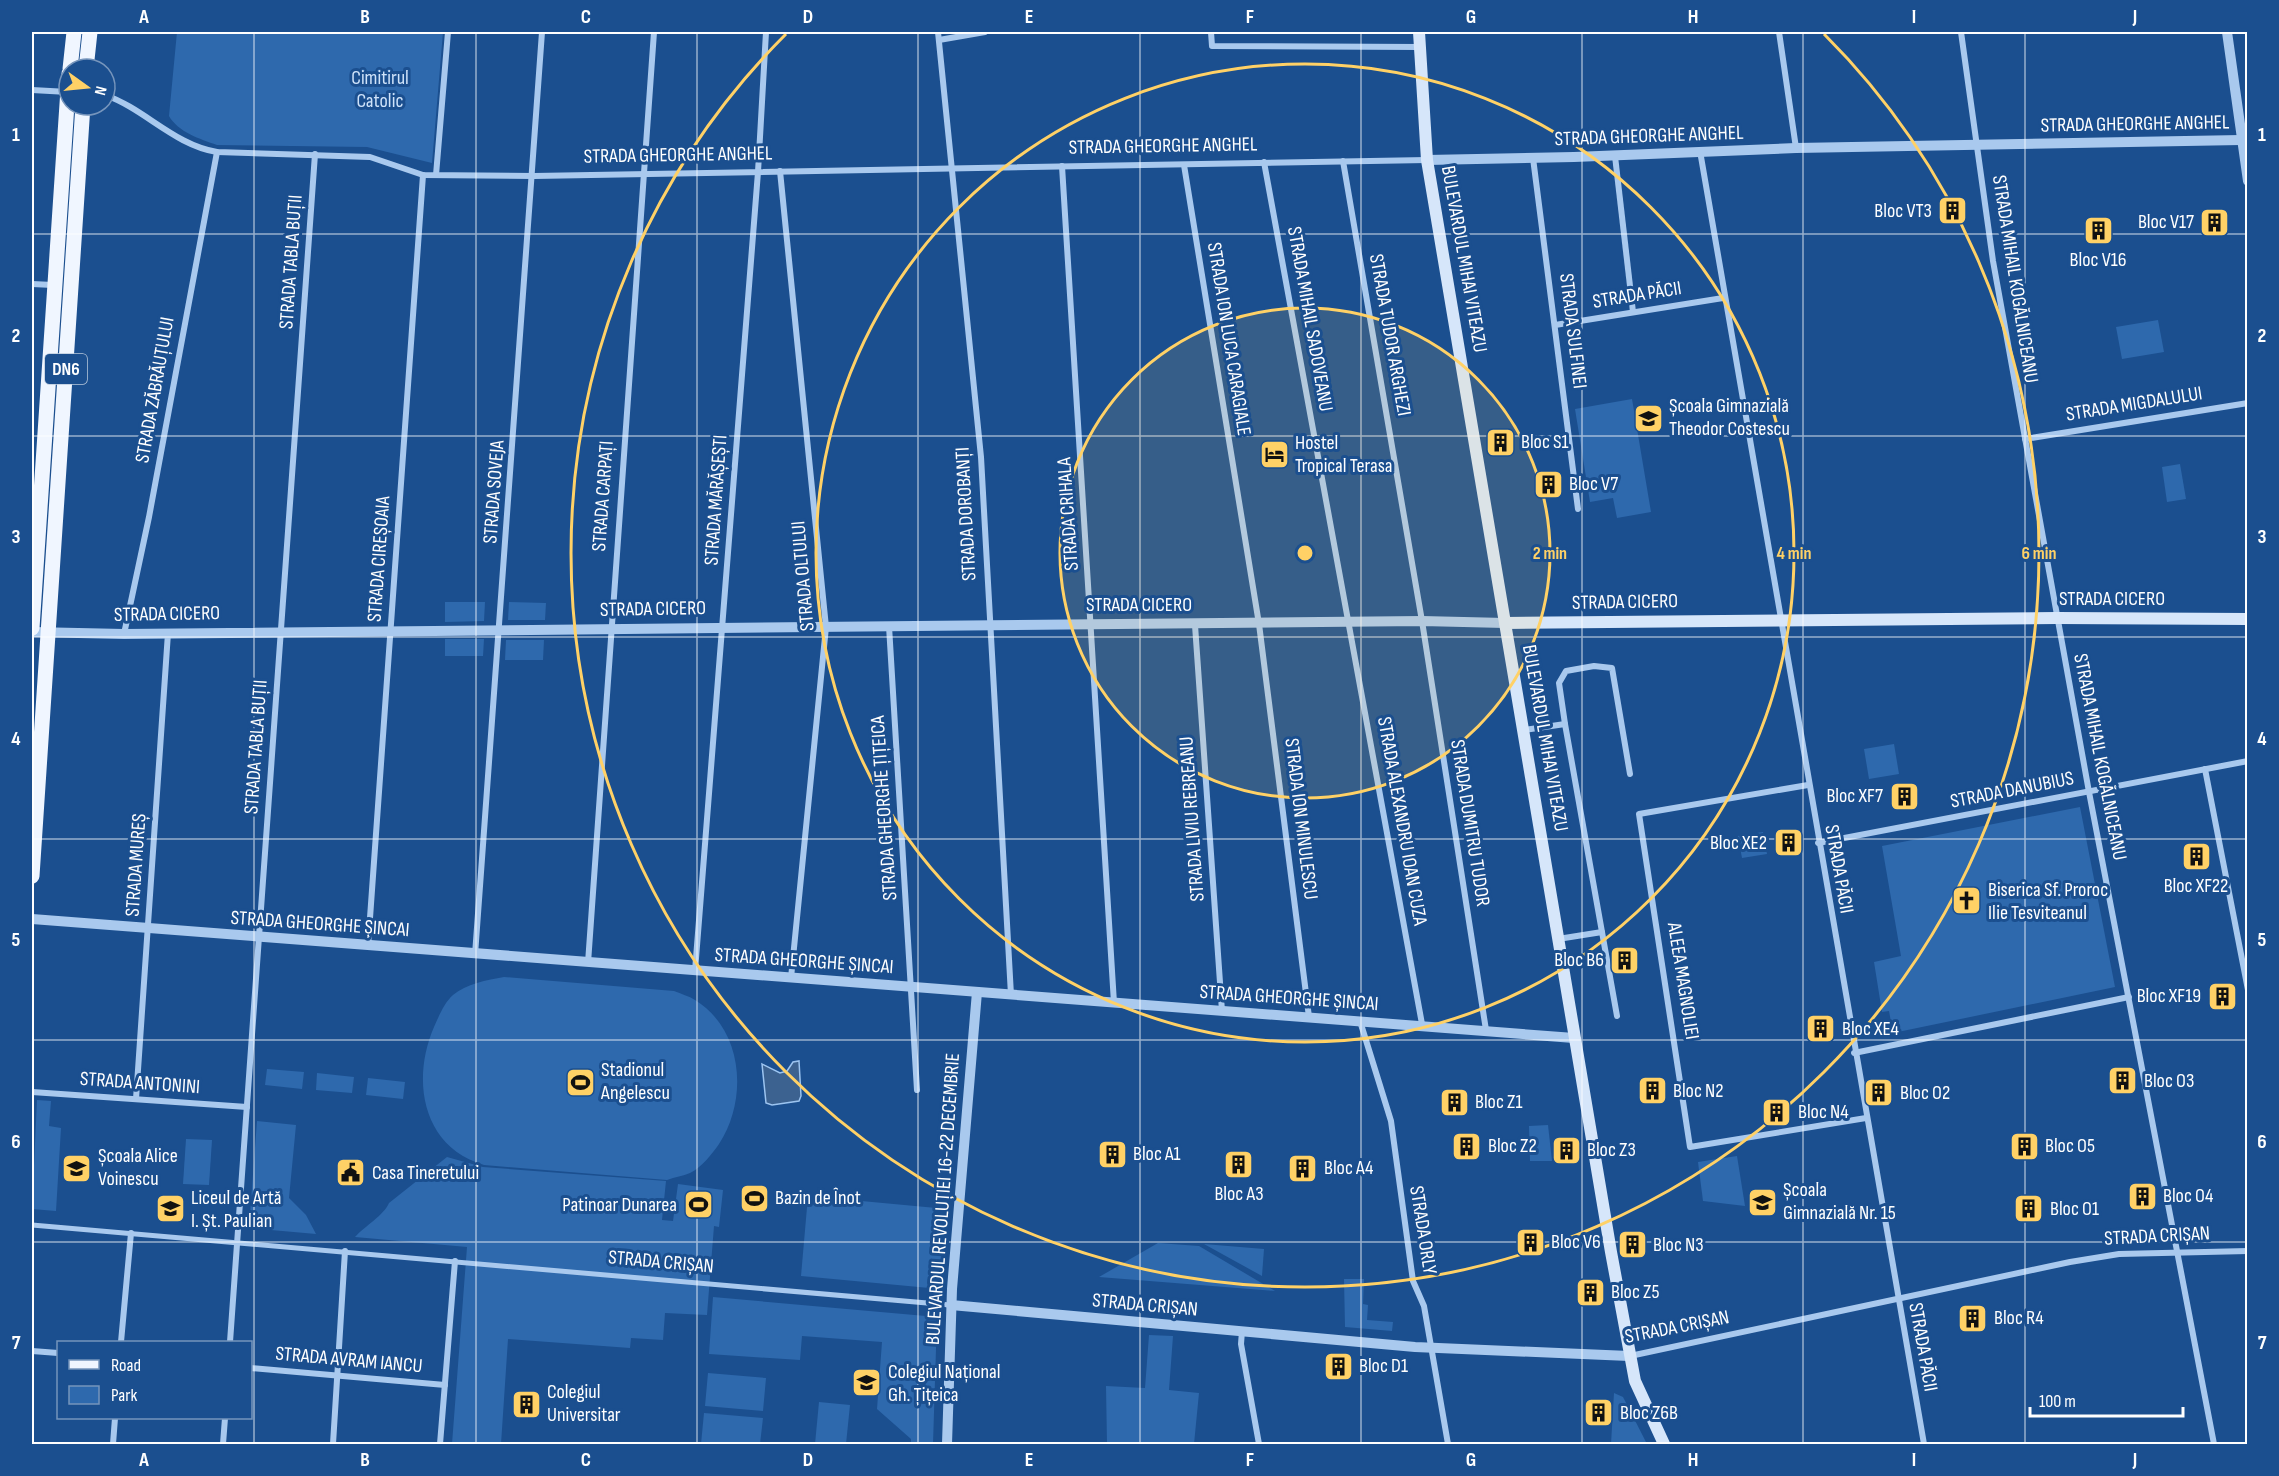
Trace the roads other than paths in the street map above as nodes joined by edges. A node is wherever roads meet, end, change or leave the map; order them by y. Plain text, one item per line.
1 (74, 32) edge
2 (90, 32) edge
3 (448, 32) edge
4 (543, 32) edge
5 (654, 32) edge
6 (766, 32) edge
7 (938, 32) edge
8 (985, 32) edge
9 (1211, 32) edge
10 (1419, 32) edge
11 (1779, 32) edge
12 (1961, 32) edge
13 (2227, 32) edge
14 (939, 40) junction
15 (1420, 47) junction
16 (71, 57) edge
17 (87, 57) edge
18 (32, 90) edge
19 (57, 91) edge
20 (117, 100) edge
21 (66, 117) edge
22 (82, 117) edge
23 (2241, 140) junction
24 (1977, 144) junction
25 (1796, 148) junction
26 (1700, 151) junction
27 (217, 152) junction
28 (315, 154) junction
29 (1615, 156) junction
30 (1533, 158) junction
31 (1427, 160) junction
32 (1344, 161) junction
33 (1264, 162) junction
34 (1185, 165) junction
35 (1062, 166) junction
36 (950, 168) junction
37 (780, 171) junction
38 (758, 172) junction
39 (645, 174) junction
40 (423, 175) junction
41 (436, 175) junction
42 (534, 176) junction
43 (2247, 181) edge
44 (32, 284) edge
45 (53, 285) junction
46 (1724, 298) junction
47 (1633, 312) junction
48 (1555, 325) junction
49 (2247, 403) edge
50 (2025, 439) junction
51 (37, 460) edge
52 (1578, 509) dead end
53 (2057, 618) junction
54 (2247, 619) edge
55 (1779, 620) junction
56 (1422, 621) junction
57 (1505, 623) junction
58 (1195, 624) junction
59 (1259, 624) junction
60 (1349, 624) junction
61 (1091, 625) junction
62 (889, 626) junction
63 (989, 626) junction
64 (826, 627) junction
65 (723, 628) junction
66 (32, 630) edge
67 (500, 630) junction
68 (610, 630) junction
69 (390, 631) junction
70 (281, 632) junction
71 (49, 633) junction
72 (168, 633) junction
73 (124, 634) junction
74 (1565, 724) junction
75 (1524, 730) junction
76 (2247, 761) edge
77 (2205, 769) junction
78 (1630, 774) dead end
79 (1808, 785) junction
80 (2090, 792) junction
81 (1818, 843) junction
82 (32, 876) edge
83 (32, 919) edge
84 (148, 929) junction
85 (1602, 932) junction
86 (258, 937) junction
87 (1558, 939) junction
88 (368, 946) junction
89 (475, 955) junction
90 (588, 963) junction
91 (695, 971) junction
92 (791, 978) junction
93 (911, 987) junction
94 (2247, 990) edge
95 (977, 993) junction
96 (1011, 995) junction
97 (2129, 997) junction
98 (1114, 1003) junction
99 (1222, 1011) junction
100 (1617, 1016) dead end
101 (1310, 1017) junction
102 (1360, 1021) junction
103 (1422, 1024) junction
104 (1486, 1030) junction
105 (1575, 1038) junction
106 (1854, 1053) junction
107 (917, 1090) dead end
108 (32, 1092) edge
109 (136, 1099) junction
110 (247, 1107) junction
111 (1866, 1118) junction
112 (32, 1225) edge
113 (131, 1233) junction
114 (237, 1242) junction
115 (345, 1251) junction
116 (2177, 1251) junction
117 (2247, 1251) edge
118 (454, 1261) junction
119 (1897, 1301) junction
120 (951, 1305) junction
121 (1242, 1331) junction
122 (121, 1341) edge
123 (230, 1341) edge
124 (1429, 1348) junction
125 (32, 1351) edge
126 (57, 1353) edge
127 (1629, 1356) junction
128 (252, 1368) edge
129 (337, 1376) junction
130 (445, 1385) junction
131 (115, 1419) edge
132 (225, 1419) edge
133 (113, 1444) edge
134 (223, 1444) edge
135 (333, 1444) edge
136 (440, 1444) edge
137 (947, 1444) edge
138 (1259, 1444) edge
139 (1448, 1444) edge
140 (1664, 1444) edge
141 (1924, 1444) edge
142 (2214, 1444) edge

1 - 16 main road
2 - 17 main road
3 - 41 street
4 - 42 street, STRADA SOVEJA
5 - 39 street, STRADA CARPAȚI
6 - 38 street, STRADA MĂRĂȘEȘTI
7 - 14 street, STRADA DOROBANȚI
8 - 14 street
9 - 15 street
10 - 15 main road, BULEVARDUL MIHAI VITEAZU
11 - 25 street
12 - 24 street, STRADA MIHAIL KOGĂLNICEANU
13 - 23 street
14 - 36 street, STRADA DOROBANȚI
15 - 31 main road, BULEVARDUL MIHAI VITEAZU
18 - 19 street
20 - 27 street, STRADA GHEORGHE ANGHEL
21 - 45 main road, DN6
22 - 71 main road, DN6
23 - 24 street, STRADA GHEORGHE ANGHEL
23 - 43 street
24 - 25 street, STRADA GHEORGHE ANGHEL
24 - 50 street, STRADA MIHAIL KOGĂLNICEANU
25 - 26 street, STRADA GHEORGHE ANGHEL
26 - 29 street, STRADA GHEORGHE ANGHEL
26 - 46 street, STRADA PĂCII
27 - 28 street, STRADA GHEORGHE ANGHEL
27 - 73 street, STRADA ZĂBRĂUȚULUI
28 - 40 street, STRADA GHEORGHE ANGHEL
28 - 70 street, STRADA TABLA BUȚII
29 - 30 street, STRADA GHEORGHE ANGHEL
29 - 47 street
30 - 31 street, STRADA GHEORGHE ANGHEL
30 - 48 street, STRADA SULFINEI
31 - 32 street, STRADA GHEORGHE ANGHEL
31 - 57 main road, BULEVARDUL MIHAI VITEAZU
32 - 33 street, STRADA GHEORGHE ANGHEL
32 - 56 street, STRADA TUDOR ARGHEZI
33 - 34 street, STRADA GHEORGHE ANGHEL
33 - 60 street, STRADA MIHAIL SADOVEANU
34 - 35 street, STRADA GHEORGHE ANGHEL
34 - 59 street, STRADA ION LUCA CARAGIALE
35 - 36 street, STRADA GHEORGHE ANGHEL
35 - 61 street, STRADA CRIHALA
36 - 37 street, STRADA GHEORGHE ANGHEL
36 - 63 street, STRADA DOROBANȚI
37 - 38 street, STRADA GHEORGHE ANGHEL
37 - 64 street, STRADA OLTULUI
38 - 39 street, STRADA GHEORGHE ANGHEL
38 - 65 street, STRADA MĂRĂȘEȘTI
39 - 42 street, STRADA GHEORGHE ANGHEL
39 - 68 street, STRADA CARPAȚI
40 - 41 street, STRADA GHEORGHE ANGHEL
40 - 69 street, STRADA CIREȘOAIA
41 - 42 street, STRADA GHEORGHE ANGHEL
42 - 67 street, STRADA SOVEJA
44 - 45 street
45 - 51 main road, DN6
46 - 47 street, STRADA PĂCII
46 - 55 street, STRADA PĂCII
47 - 48 street, STRADA PĂCII
48 - 52 street, STRADA SULFINEI
49 - 50 street, STRADA MIGDALULUI
50 - 53 street, STRADA MIHAIL KOGĂLNICEANU
51 - 66 main road, DN6
53 - 54 main road, STRADA CICERO
53 - 55 main road, STRADA CICERO
53 - 80 street, STRADA MIHAIL KOGĂLNICEANU
55 - 57 main road, STRADA CICERO
55 - 79 street, STRADA PĂCII
56 - 57 street, STRADA CICERO
56 - 60 street, STRADA CICERO
56 - 104 street, STRADA DUMITRU TUDOR
57 - 75 main road, BULEVARDUL MIHAI VITEAZU
58 - 59 street, STRADA CICERO
58 - 61 street, STRADA CICERO
58 - 99 street, STRADA LIVIU REBREANU
59 - 60 street, STRADA CICERO
59 - 101 street, STRADA ION MINULESCU
60 - 103 street, STRADA ALEXANDRU IOAN CUZA
61 - 63 street, STRADA CICERO
61 - 98 street, STRADA CRIHALA
62 - 63 street, STRADA CICERO
62 - 64 street, STRADA CICERO
62 - 93 street, STRADA GHEORGHE ȚIȚEICA
63 - 96 street, STRADA DOROBANȚI
64 - 65 street, STRADA CICERO
64 - 92 street, STRADA OLTULUI
65 - 68 street, STRADA CICERO
65 - 91 street, STRADA MĂRĂȘEȘTI
66 - 71 street, STRADA CICERO
67 - 68 street, STRADA CICERO
67 - 69 street, STRADA CICERO
67 - 89 street, STRADA SOVEJA
68 - 90 street, STRADA CARPAȚI
69 - 70 street, STRADA CICERO
69 - 88 street, STRADA CIREȘOAIA
70 - 72 street, STRADA CICERO
70 - 86 street, STRADA TABLA BUȚII
71 - 73 street, STRADA CICERO
71 - 82 main road, DN6
72 - 73 street, STRADA CICERO
72 - 84 street, STRADA MUREȘ
74 - 75 street
74 - 78 street
74 - 85 street
75 - 87 main road, BULEVARDUL MIHAI VITEAZU
76 - 77 street, STRADA DANUBIUS
77 - 80 street, STRADA DANUBIUS
77 - 94 street
79 - 81 street, STRADA PĂCII
79 - 111 street, ALEEA MAGNOLIEI
80 - 81 street, STRADA DANUBIUS
80 - 97 street, STRADA MIHAIL KOGĂLNICEANU
81 - 106 street, STRADA PĂCII
83 - 84 street, STRADA GHEORGHE ȘINCAI
84 - 86 street, STRADA GHEORGHE ȘINCAI
84 - 109 street, STRADA MUREȘ
85 - 87 street
85 - 100 street
86 - 88 street, STRADA GHEORGHE ȘINCAI
86 - 110 street, STRADA TABLA BUȚII
87 - 105 main road, BULEVARDUL MIHAI VITEAZU
88 - 89 street, STRADA GHEORGHE ȘINCAI
89 - 90 street, STRADA GHEORGHE ȘINCAI
90 - 91 street, STRADA GHEORGHE ȘINCAI
91 - 92 street, STRADA GHEORGHE ȘINCAI
92 - 93 street, STRADA GHEORGHE ȘINCAI
93 - 95 street, STRADA GHEORGHE ȘINCAI
93 - 107 street, STRADA GHEORGHE ȚIȚEICA
95 - 96 street, STRADA GHEORGHE ȘINCAI
95 - 120 street, BULEVARDUL REVOLUȚIEI 16-22 DECEMBRIE
96 - 98 street, STRADA GHEORGHE ȘINCAI
97 - 106 street
97 - 116 street, STRADA MIHAIL KOGĂLNICEANU
98 - 99 street, STRADA GHEORGHE ȘINCAI
99 - 101 street, STRADA GHEORGHE ȘINCAI
101 - 102 street, STRADA GHEORGHE ȘINCAI
102 - 103 street, STRADA GHEORGHE ȘINCAI
102 - 124 street, STRADA ORLY
103 - 104 street, STRADA GHEORGHE ȘINCAI
104 - 105 street, STRADA GHEORGHE ȘINCAI
105 - 127 main road, BULEVARDUL MIHAI VITEAZU
106 - 111 street, STRADA PĂCII
108 - 109 street, STRADA ANTONINI
109 - 110 street, STRADA ANTONINI
110 - 114 street, STRADA TABLA BUȚII
111 - 119 street, STRADA PĂCII
112 - 113 street, STRADA CRIȘAN
113 - 114 street, STRADA CRIȘAN
113 - 122 street
114 - 115 street, STRADA CRIȘAN
114 - 123 street, STRADA TABLA BUȚII
115 - 118 street, STRADA CRIȘAN
115 - 129 street
116 - 117 street, STRADA CRIȘAN
116 - 119 street, STRADA CRIȘAN
116 - 142 street, STRADA MIHAIL KOGĂLNICEANU
118 - 120 street, STRADA CRIȘAN
118 - 130 street
119 - 127 street, STRADA CRIȘAN
119 - 141 street, STRADA PĂCII
120 - 121 street, STRADA CRIȘAN
120 - 137 street, BULEVARDUL REVOLUȚIEI 16-22 DECEMBRIE
121 - 124 street, STRADA CRIȘAN
121 - 138 street
124 - 127 street, STRADA CRIȘAN
124 - 139 street, STRADA ORLY
125 - 126 street
127 - 140 main road, BULEVARDUL MIHAI VITEAZU
128 - 129 street, STRADA AVRAM IANCU
129 - 130 street, STRADA AVRAM IANCU
129 - 135 street
130 - 136 street
131 - 133 street
132 - 134 street

